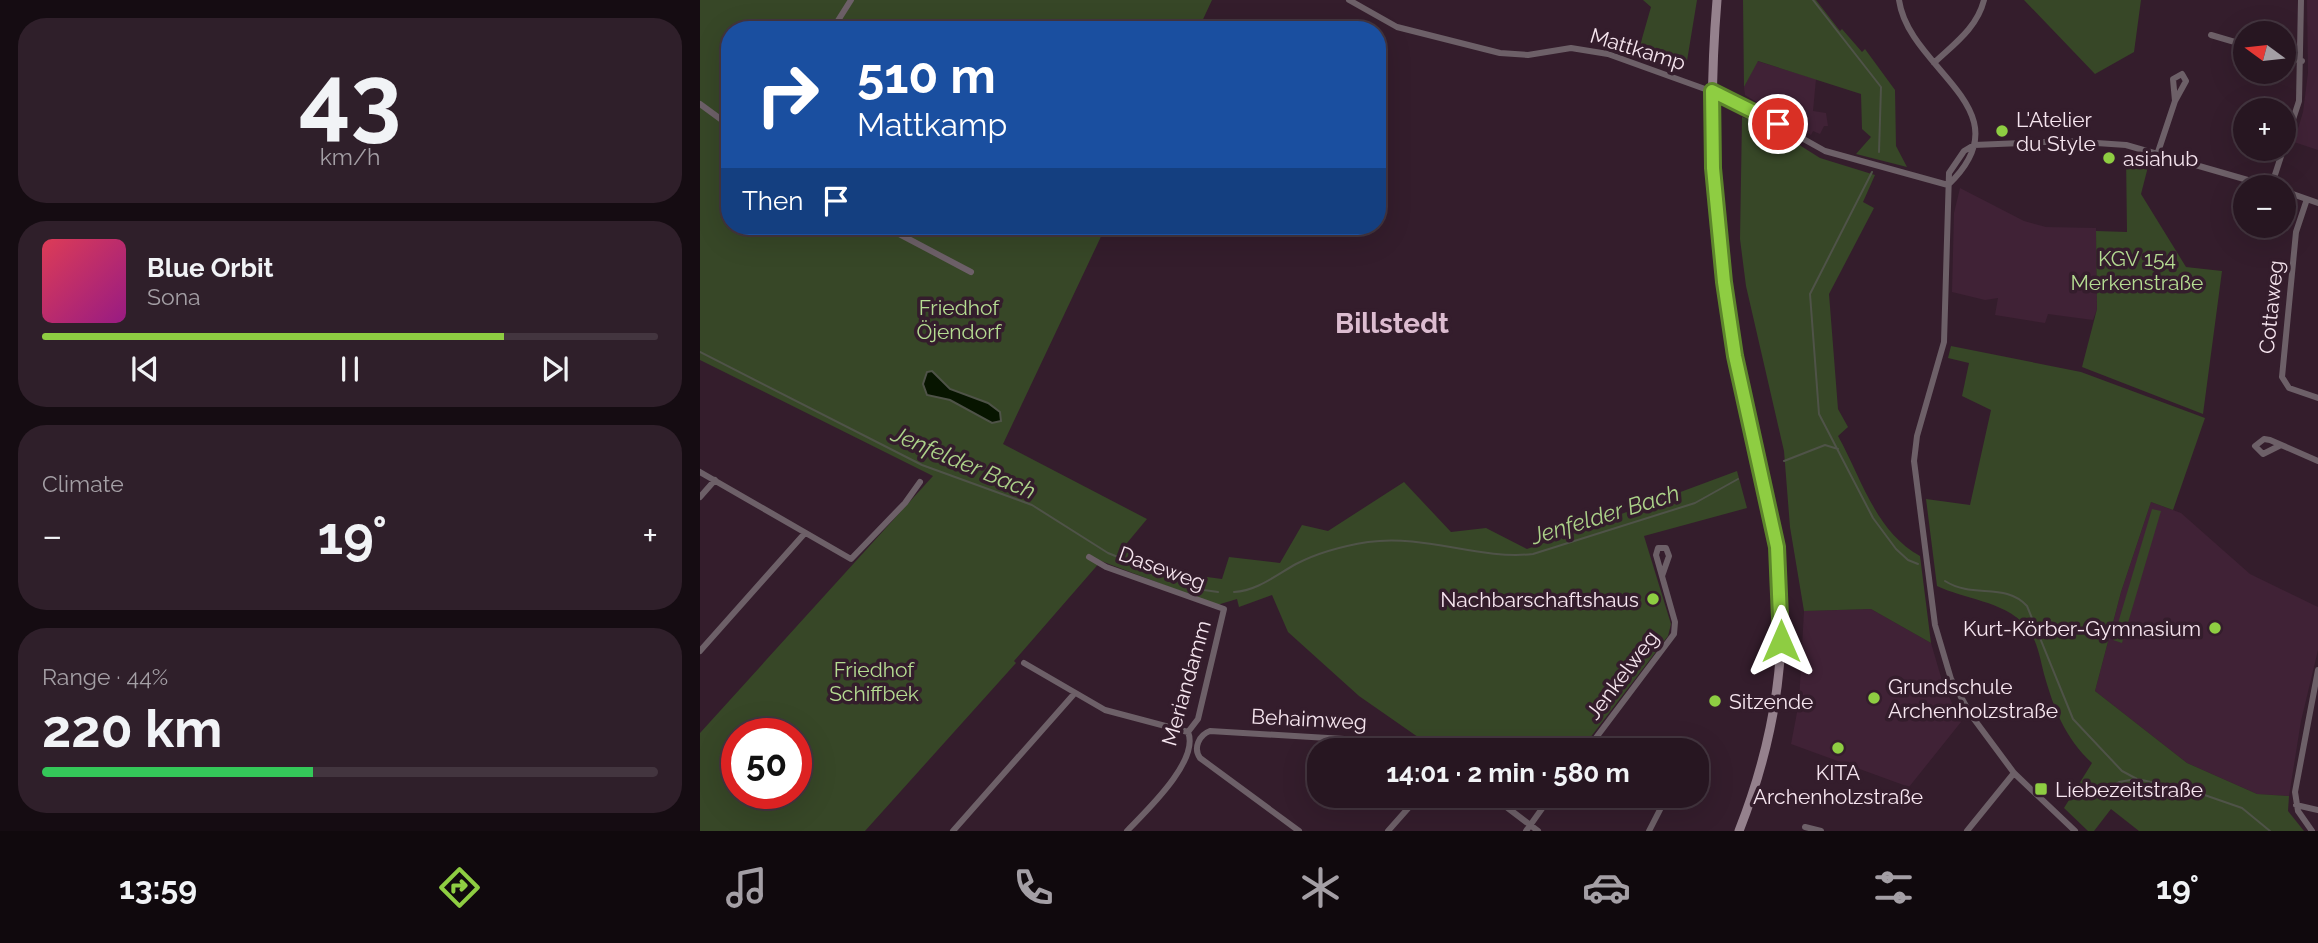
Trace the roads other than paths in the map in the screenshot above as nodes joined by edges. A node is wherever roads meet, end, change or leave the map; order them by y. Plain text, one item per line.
1 (851, 0) edge
2 (1349, 0) edge
3 (1717, 0) edge
4 (1899, 0) edge
5 (1984, 0) edge
6 (2301, 0) edge
7 (838, 21) edge
8 (2211, 35) dead end
9 (2233, 41) edge
10 (2296, 59) edge
11 (2302, 61) junction
12 (1934, 63) junction
13 (1712, 91) junction
14 (2175, 101) dead end
15 (700, 104) edge
16 (721, 119) edge
17 (1974, 145) junction
18 (2158, 152) junction
19 (2233, 175) edge
20 (2275, 175) edge
21 (1948, 186) junction
22 (2296, 195) edge
23 (2307, 199) junction
24 (2318, 202) edge
25 (901, 235) edge
26 (971, 271) dead end
27 (2318, 398) edge
28 (2281, 445) dead end
29 (2318, 460) edge
30 (700, 472) edge
31 (715, 480) junction
32 (920, 482) dead end
33 (700, 497) edge
34 (805, 533) junction
35 (1089, 557) dead end
36 (1662, 576) dead end
37 (1224, 609) joint
38 (700, 651) edge
39 (1024, 663) dead end
40 (2318, 670) edge
41 (1074, 694) junction
42 (1188, 732) junction
43 (1327, 738) edge
44 (1596, 738) edge
45 (2014, 772) junction
46 (2296, 805) junction
47 (1408, 808) edge
48 (1509, 808) edge
49 (1542, 808) edge
50 (1661, 808) edge
51 (2318, 810) edge
52 (1531, 824) junction
53 (1805, 827) dead end
54 (953, 831) edge
55 (1127, 831) edge
56 (1299, 831) edge
57 (1388, 831) edge
58 (1526, 831) edge
59 (1538, 831) edge
60 (1649, 831) edge
61 (1739, 831) edge
62 (1821, 831) edge
63 (1967, 831) edge
64 (2075, 831) edge
65 (2312, 831) edge

1 - 7 street
2 - 13 street, Mattkamp
3 - 13 main road
4 - 12 street
5 - 12 street
6 - 11 street
8 - 9 street
10 - 11 street
11 - 20 street
12 - 17 street
13 - 21 street, Mattkamp
13 - 61 main road
14 - 18 street
15 - 16 street
17 - 18 street
17 - 21 street
18 - 19 street
21 - 45 street
22 - 23 street
23 - 24 street
23 - 27 street, Cottaweg
25 - 26 street
28 - 29 street
30 - 31 street
31 - 33 street
31 - 34 street
32 - 34 street
34 - 38 street
35 - 37 street, Daseweg
36 - 44 street, Jenkelweg
37 - 42 street, Meriandamm
39 - 41 street
40 - 46 street
41 - 42 street
41 - 54 street
42 - 55 street, Meriandamm
43 - 56 street, Behaimweg
45 - 63 street
45 - 64 street
46 - 51 street
46 - 65 street
47 - 57 street
48 - 52 street
49 - 52 street
50 - 60 street
52 - 58 street
52 - 59 street
53 - 62 street

